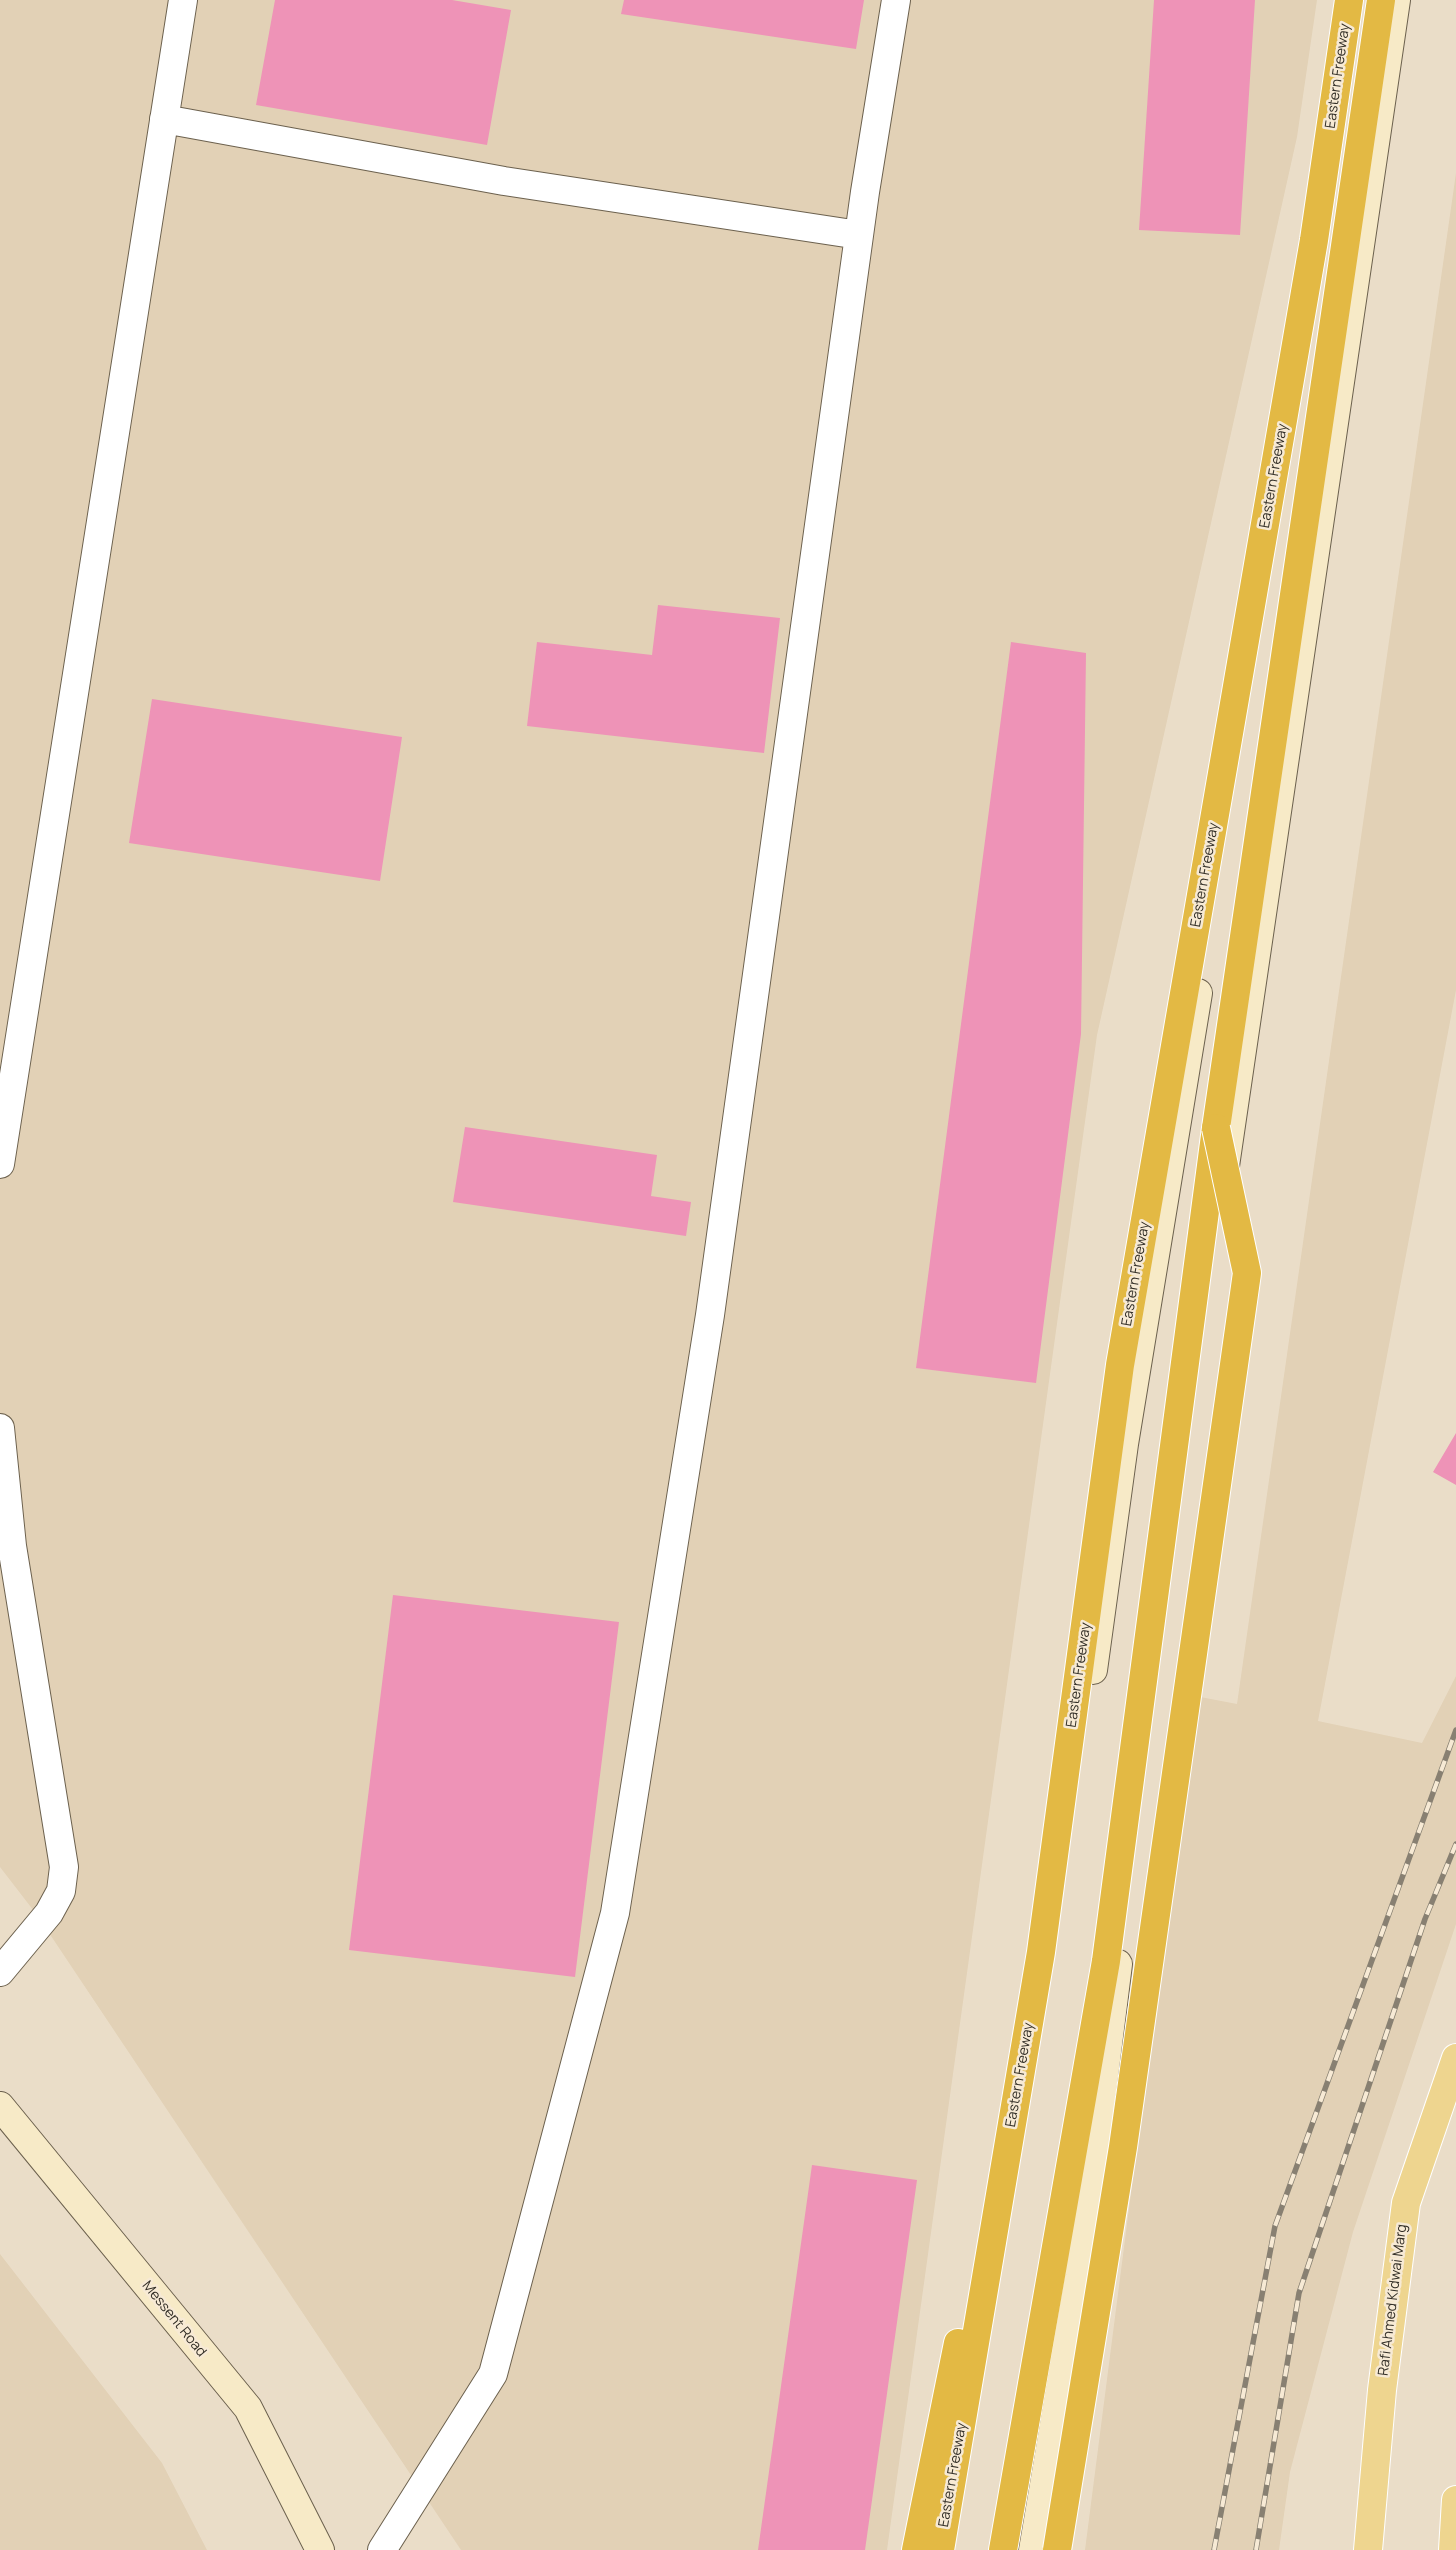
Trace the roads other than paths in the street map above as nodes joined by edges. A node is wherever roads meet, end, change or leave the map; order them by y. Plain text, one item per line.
1 (183, 0) edge
2 (896, 0) edge
3 (1349, 0) edge
4 (1354, 0) edge
5 (1381, 0) edge
6 (1396, 0) edge
7 (164, 119) junction
8 (860, 235) junction
9 (1216, 1128) junction
10 (0, 1164) edge
11 (0, 1428) edge
12 (0, 1972) edge
13 (1456, 2058) edge
14 (0, 2106) edge
15 (989, 2262) junction
16 (1456, 2500) edge
17 (320, 2550) edge
18 (382, 2550) edge
19 (916, 2550) edge
20 (940, 2550) edge
21 (953, 2550) edge
22 (1003, 2550) edge
23 (1033, 2550) edge
24 (1057, 2550) edge
25 (1368, 2550) edge
26 (1453, 2550) edge

1 - 7 street
2 - 8 street
3 - 15 highway, Eastern Freeway
4 - 21 street
5 - 9 highway
6 - 23 street
7 - 8 street
7 - 10 street
8 - 18 street
9 - 22 highway
9 - 24 highway, bridge
11 - 12 street
13 - 25 main road, Rafi Ahmed Kidwai Marg
14 - 17 street, Messent Road
15 - 19 highway
15 - 20 highway, Eastern Freeway
16 - 26 main road

